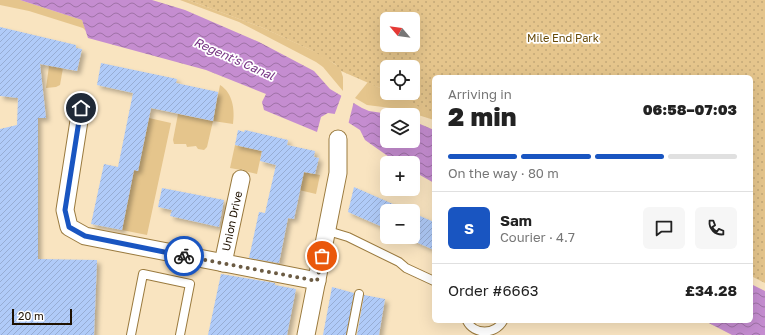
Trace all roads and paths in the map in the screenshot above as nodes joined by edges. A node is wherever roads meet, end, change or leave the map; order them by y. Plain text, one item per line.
1 (81, 108) dead end
2 (338, 138) dead end
3 (241, 179) dead end
4 (328, 231) junction
5 (223, 263) junction
6 (432, 280) edge
7 (317, 281) junction
8 (359, 294) dead end
9 (468, 323) edge
10 (502, 323) edge
11 (130, 335) edge
12 (180, 335) edge
13 (306, 335) edge
14 (351, 335) edge

1 - 5 street
2 - 4 street
3 - 5 street, Union Drive
4 - 6 lane
4 - 7 street
5 - 7 street
7 - 13 street
8 - 14 lane
9 - 10 lane
11 - 12 lane

